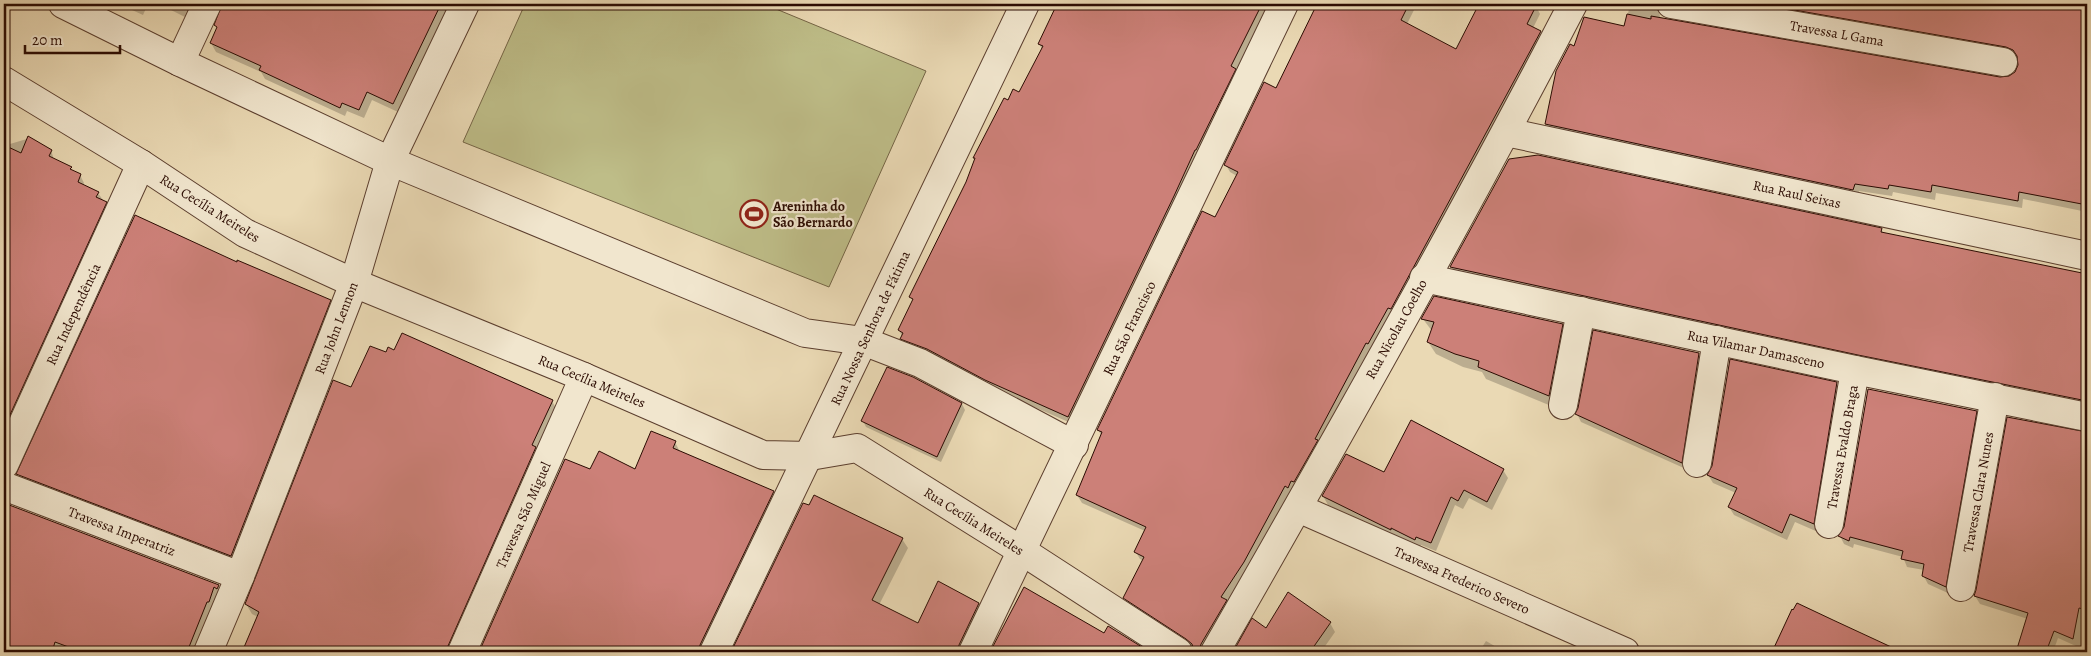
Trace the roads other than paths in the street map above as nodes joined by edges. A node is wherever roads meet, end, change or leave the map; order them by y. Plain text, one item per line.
1 (63, 4) edge
2 (208, 4) edge
3 (465, 4) edge
4 (1025, 4) edge
5 (1284, 4) edge
6 (1573, 4) edge
7 (1671, 4) edge
8 (180, 62) junction
9 (2003, 62) dead end
10 (4, 82) edge
11 (1506, 132) junction
12 (390, 161) junction
13 (141, 164) junction
14 (2087, 256) edge
15 (1424, 278) junction
16 (354, 283) junction
17 (1581, 312) junction
18 (1717, 340) junction
19 (863, 341) junction
20 (1855, 370) junction
21 (584, 377) junction
22 (1995, 398) junction
23 (1563, 405) dead end
24 (2087, 417) edge
25 (1074, 445) junction
26 (810, 456) junction
27 (1696, 463) dead end
28 (4, 465) edge
29 (4, 486) edge
30 (1298, 508) junction
31 (1828, 524) dead end
32 (1022, 551) junction
33 (240, 576) junction
34 (1961, 587) dead end
35 (208, 652) edge
36 (462, 652) edge
37 (714, 652) edge
38 (973, 652) edge
39 (1178, 652) edge
40 (1215, 652) edge
41 (1626, 652) edge

1 - 8 street
2 - 8 street
3 - 12 street, Rua John Lennon
4 - 19 street, Rua Nossa Senhora de Fátima
5 - 25 street, Rua São Francisco
6 - 11 street, Rua Nicolau Coelho
7 - 9 street, Travessa L Gama
8 - 12 street
10 - 13 street, Rua Cecília Meireles
11 - 14 street, Rua Raul Seixas
11 - 15 street, Rua Nicolau Coelho
12 - 16 street, Rua John Lennon
12 - 19 street
13 - 16 street, Rua Cecília Meireles
13 - 28 street, Rua Independência
15 - 17 street, Rua Vilamar Damasceno
15 - 30 street, Rua Nicolau Coelho
16 - 21 street, Rua Cecília Meireles
16 - 33 street, Rua John Lennon
17 - 18 street, Rua Vilamar Damasceno
17 - 23 street
18 - 20 street, Rua Vilamar Damasceno
18 - 27 street
19 - 25 street
19 - 26 street, Rua Nossa Senhora de Fátima
20 - 22 street, Rua Vilamar Damasceno
20 - 31 street, Travessa Evaldo Braga
21 - 26 street, Rua Cecília Meireles
21 - 36 street, Travessa São Miguel
22 - 24 street, Rua Vilamar Damasceno
22 - 34 street, Travessa Clara Nunes
25 - 32 street, Rua São Francisco
26 - 32 street, Rua Cecília Meireles
26 - 37 street, Rua Nossa Senhora de Fátima
29 - 33 street, Travessa Imperatriz
30 - 40 street, Rua Nicolau Coelho
30 - 41 street, Travessa Frederico Severo
32 - 38 street, Rua São Francisco
32 - 39 street, Rua Cecília Meireles
33 - 35 street, Rua John Lennon

